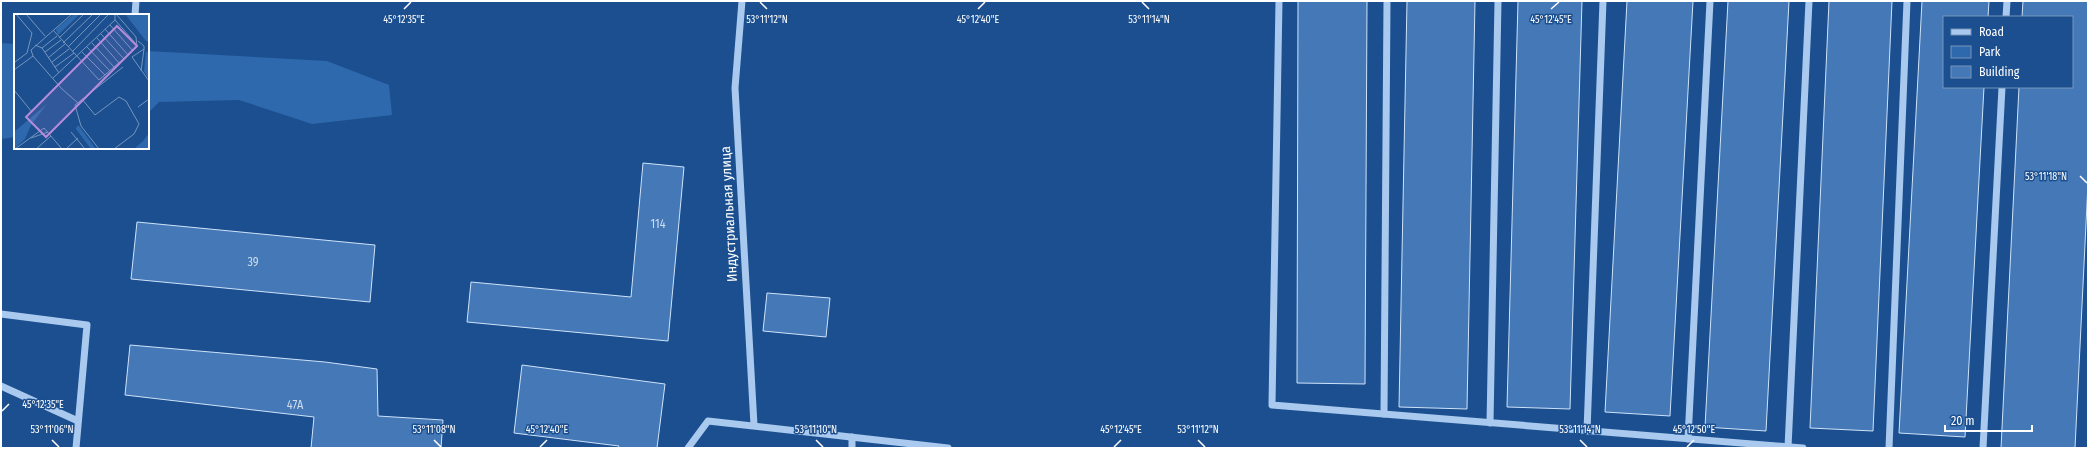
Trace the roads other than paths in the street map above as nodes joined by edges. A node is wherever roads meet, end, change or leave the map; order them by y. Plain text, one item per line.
1 (136, 1) edge
2 (742, 1) edge
3 (1279, 1) edge
4 (1387, 1) edge
5 (1498, 1) edge
6 (1603, 1) edge
7 (1710, 1) edge
8 (1809, 1) edge
9 (1907, 1) edge
10 (2007, 1) edge
11 (135, 14) edge
12 (2006, 16) edge
13 (2002, 88) edge
14 (1, 314) edge
15 (1, 386) edge
16 (1384, 414) junction
17 (78, 421) junction
18 (1490, 423) junction
19 (754, 425) junction
20 (1587, 431) junction
21 (852, 437) junction
22 (1688, 439) junction
23 (1788, 447) junction
24 (76, 448) edge
25 (688, 448) edge
26 (852, 448) edge
27 (948, 448) edge
28 (1803, 448) edge
29 (1889, 448) edge
30 (1983, 448) edge

1 - 11 street
2 - 19 street, Индустриальная улица
3 - 16 street
4 - 16 street
5 - 18 street
6 - 20 street
7 - 22 street
8 - 23 street
9 - 29 street
10 - 12 street
13 - 30 street
14 - 17 street
15 - 17 street
16 - 18 street
17 - 24 street
18 - 20 street
19 - 21 street
19 - 25 street
20 - 22 street
21 - 26 street
21 - 27 street
22 - 23 street
23 - 28 street

